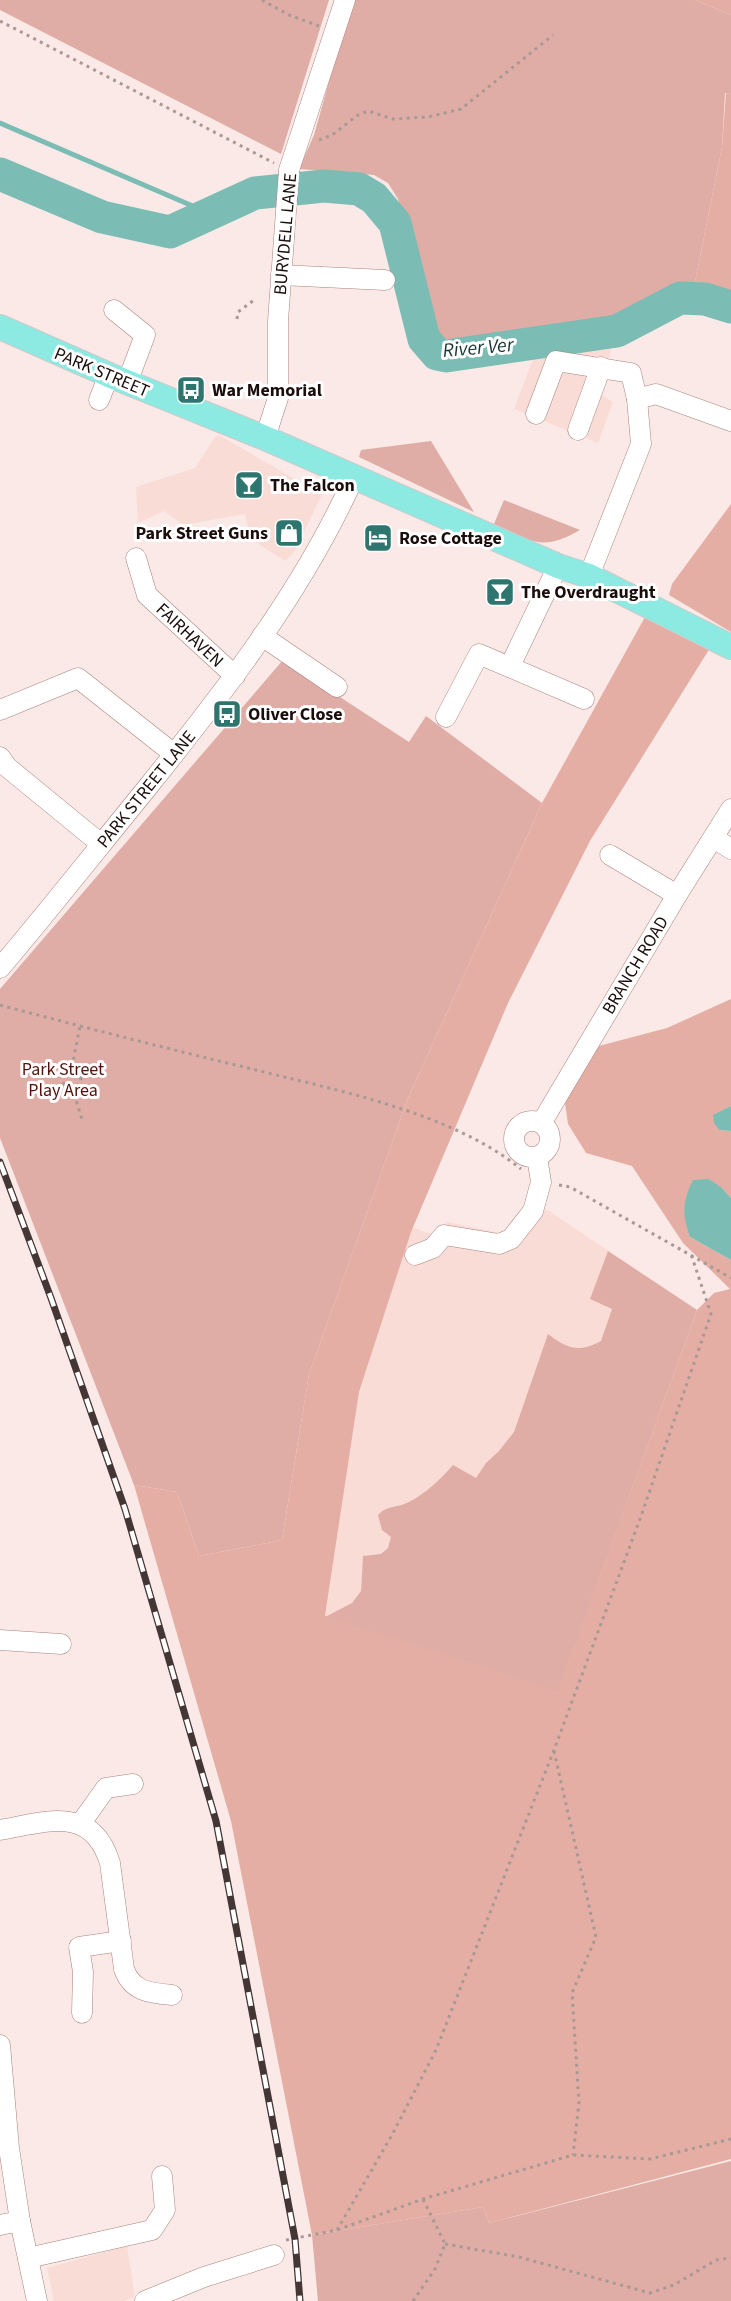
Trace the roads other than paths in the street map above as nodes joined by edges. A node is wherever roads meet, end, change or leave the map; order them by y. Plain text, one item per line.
1 (345, 0) edge
2 (281, 275) junction
3 (385, 280) dead end
4 (114, 310) dead end
5 (0, 327) edge
6 (601, 367) junction
7 (118, 379) junction
8 (637, 399) junction
9 (99, 400) dead end
10 (536, 414) dead end
11 (731, 421) edge
12 (578, 430) dead end
13 (265, 438) junction
14 (354, 477) junction
15 (136, 558) dead end
16 (558, 566) junction
17 (590, 576) junction
18 (262, 636) junction
19 (731, 647) edge
20 (510, 666) junction
21 (235, 676) junction
22 (337, 687) dead end
23 (584, 699) dead end
24 (0, 710) edge
25 (446, 717) dead end
26 (174, 754) junction
27 (0, 757) edge
28 (731, 809) edge
29 (714, 838) junction
30 (101, 844) junction
31 (731, 849) edge
32 (610, 855) dead end
33 (677, 895) junction
34 (0, 968) edge
35 (542, 1122) junction
36 (537, 1157) junction
37 (415, 1255) dead end
38 (0, 1640) edge
39 (61, 1644) dead end
40 (133, 1784) dead end
41 (81, 1823) junction
42 (0, 1830) edge
43 (121, 1941) junction
44 (172, 1995) dead end
45 (82, 2013) dead end
46 (0, 2045) edge
47 (162, 2176) dead end
48 (20, 2221) junction
49 (0, 2225) edge
50 (274, 2255) road end
51 (28, 2258) junction
52 (37, 2301) edge
53 (145, 2301) edge

1 - 2 street, BURYDELL LANE
2 - 3 street
2 - 13 street, BURYDELL LANE
4 - 7 street
5 - 7 main road, PARK STREET
6 - 8 street
6 - 10 street
6 - 12 street
7 - 9 street
7 - 13 main road, PARK STREET
8 - 11 street
8 - 17 street
13 - 14 main road, PARK STREET
14 - 16 main road, PARK STREET
14 - 18 street, PARK STREET LANE
15 - 21 street, FAIRHAVEN
16 - 17 main road, PARK STREET
16 - 20 street
17 - 19 main road, PARK STREET
18 - 21 street, PARK STREET LANE
18 - 22 street
20 - 23 street
20 - 25 street
21 - 26 street, PARK STREET LANE
24 - 26 street
26 - 30 street, PARK STREET LANE
27 - 30 street
28 - 29 street, BRANCH ROAD
29 - 31 street
29 - 33 street, BRANCH ROAD
30 - 34 street, PARK STREET LANE
32 - 33 street
33 - 35 street, BRANCH ROAD
35 - 36 street
35 - 36 street
36 - 37 street
38 - 39 street
40 - 41 street
41 - 42 street
41 - 43 street
43 - 44 street
43 - 45 street
46 - 48 street
47 - 51 street
48 - 49 street
48 - 51 street
50 - 53 street
51 - 52 street

